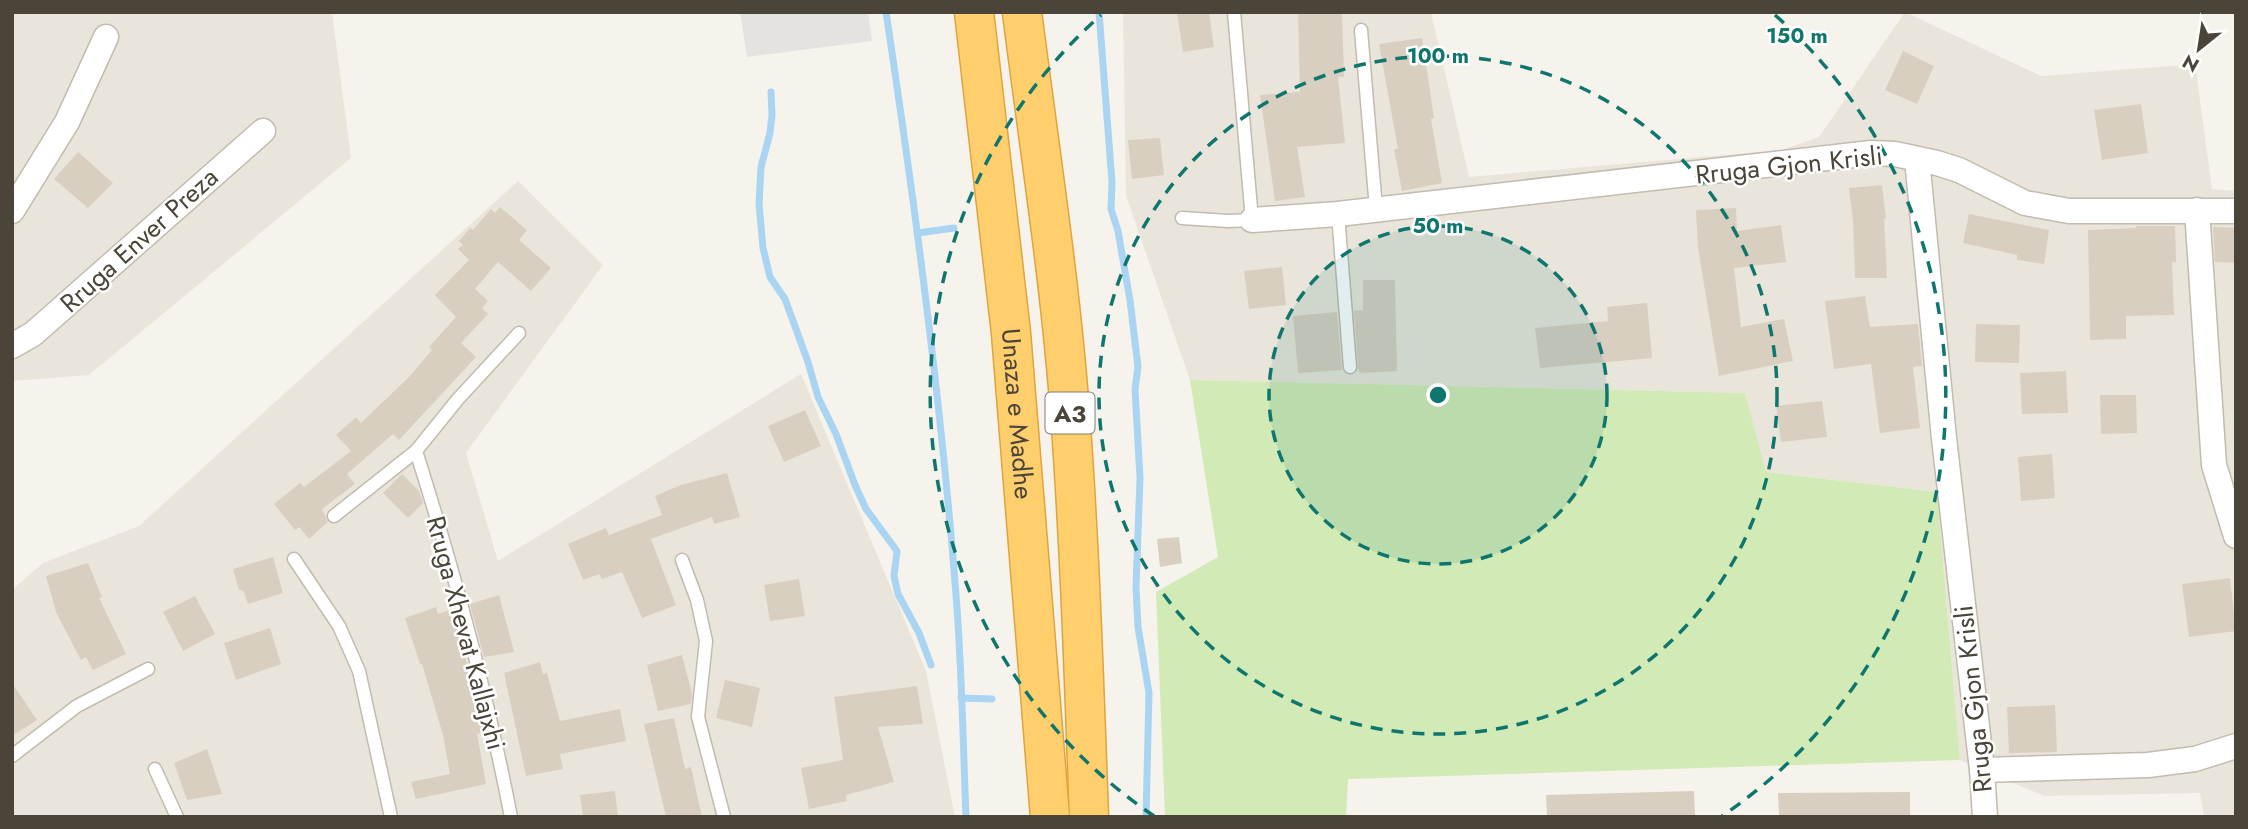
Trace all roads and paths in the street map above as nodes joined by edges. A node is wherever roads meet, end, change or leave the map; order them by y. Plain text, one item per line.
1 (960, 12) edge
2 (974, 12) edge
3 (1022, 12) edge
4 (1234, 12) edge
5 (1361, 30) dead end
6 (106, 37) dead end
7 (979, 61) junction
8 (262, 131) dead end
9 (1917, 159) junction
10 (1376, 209) junction
11 (2197, 210) junction
12 (12, 211) edge
13 (2236, 211) edge
14 (1338, 214) junction
15 (1182, 218) dead end
16 (1252, 220) junction
17 (519, 332) dead end
18 (12, 346) edge
19 (1350, 367) dead end
20 (416, 451) junction
21 (334, 516) dead end
22 (2236, 536) edge
23 (294, 559) dead end
24 (682, 560) dead end
25 (148, 669) dead end
26 (2236, 746) edge
27 (12, 756) edge
28 (155, 769) dead end
29 (1982, 770) junction
30 (177, 817) edge
31 (391, 817) edge
32 (511, 817) edge
33 (724, 817) edge
34 (1050, 817) edge
35 (1089, 817) edge
36 (1985, 817) edge

1 - 7 lane
2 - 7 highway, Unaza e Madhe / A3
3 - 35 highway, Unaza e Madhe / A3
4 - 16 lane
5 - 10 lane
6 - 12 street
7 - 34 highway, Unaza e Madhe / A3
8 - 18 street, Rruga Enver Preza
9 - 10 street, Rruga Gjon Krisli
9 - 11 street
9 - 29 street, Rruga Gjon Krisli
10 - 14 street, Rruga Gjon Krisli
11 - 13 street
11 - 22 street
14 - 16 street, Rruga Gjon Krisli
14 - 19 lane
15 - 16 lane
17 - 20 lane
20 - 21 lane
20 - 32 lane, Rruga Xhevat Kallajxhi
23 - 31 lane
24 - 33 lane
25 - 27 lane
26 - 29 street
28 - 30 lane
29 - 36 street, Rruga Gjon Krisli

